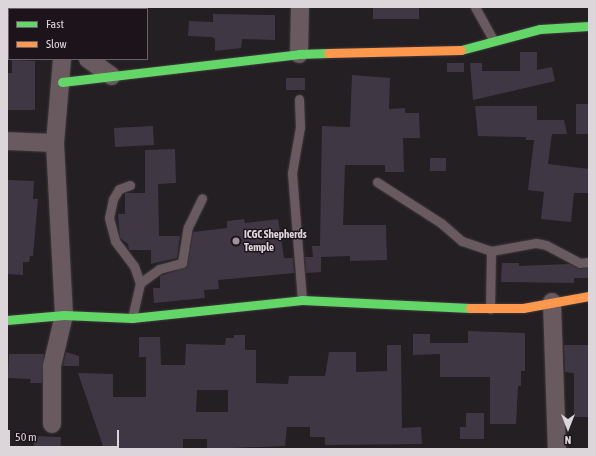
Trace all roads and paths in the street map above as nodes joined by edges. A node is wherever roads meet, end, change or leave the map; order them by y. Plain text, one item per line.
1 (300, 7) edge
2 (475, 7) edge
3 (589, 26) edge
4 (494, 41) junction
5 (299, 54) junction
6 (62, 60) edge
7 (89, 60) edge
8 (111, 76) junction
9 (62, 82) junction
10 (299, 99) dead end
11 (7, 140) edge
12 (55, 143) junction
13 (377, 182) dead end
14 (130, 185) dead end
15 (202, 198) dead end
16 (490, 251) junction
17 (589, 262) edge
18 (140, 283) junction
19 (589, 296) edge
20 (302, 300) junction
21 (552, 302) junction
22 (490, 309) junction
23 (64, 315) junction
24 (132, 318) junction
25 (7, 320) edge
26 (52, 424) dead end
27 (557, 449) edge

1 - 5 street
2 - 4 lane
3 - 4 street
4 - 5 street
5 - 8 street
6 - 9 street
7 - 8 street
8 - 9 street
9 - 12 street
10 - 20 lane
11 - 12 street
12 - 23 street
13 - 16 lane
14 - 18 lane
15 - 18 lane
16 - 17 lane
16 - 22 lane
18 - 24 lane
19 - 21 street
20 - 22 street
20 - 24 street
21 - 22 street
21 - 27 street
23 - 24 street
23 - 25 street
23 - 26 street

